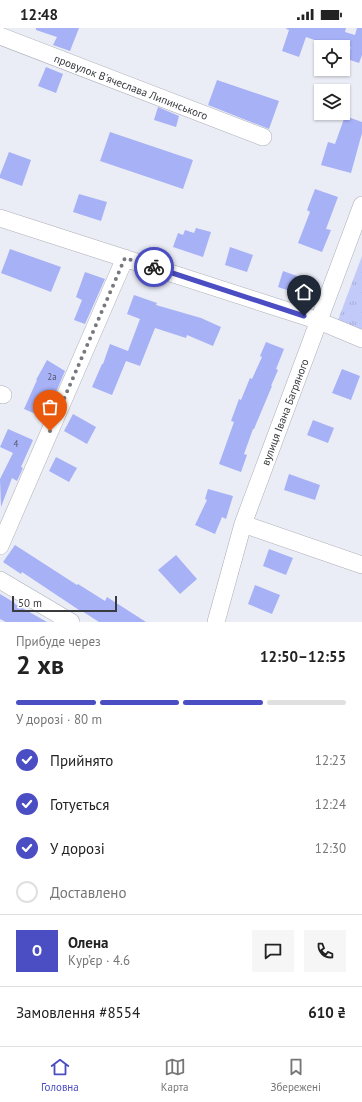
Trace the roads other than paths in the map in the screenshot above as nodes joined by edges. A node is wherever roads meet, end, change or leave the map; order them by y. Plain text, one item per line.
1 (0, 36) edge
2 (263, 137) dead end
3 (362, 204) edge
4 (0, 218) edge
5 (125, 258) junction
6 (319, 321) junction
7 (362, 339) edge
8 (243, 524) junction
9 (0, 546) edge
10 (362, 565) edge
11 (0, 580) edge
12 (71, 622) edge
13 (216, 622) edge

1 - 2 street, провулок В'ячеслава Липинського
3 - 6 street, вулиця Івана Багряного
4 - 5 street
5 - 6 street
5 - 9 street
6 - 7 street
6 - 8 street, вулиця Івана Багряного
8 - 10 street
8 - 13 street, вулиця Івана Багряного
11 - 12 street

